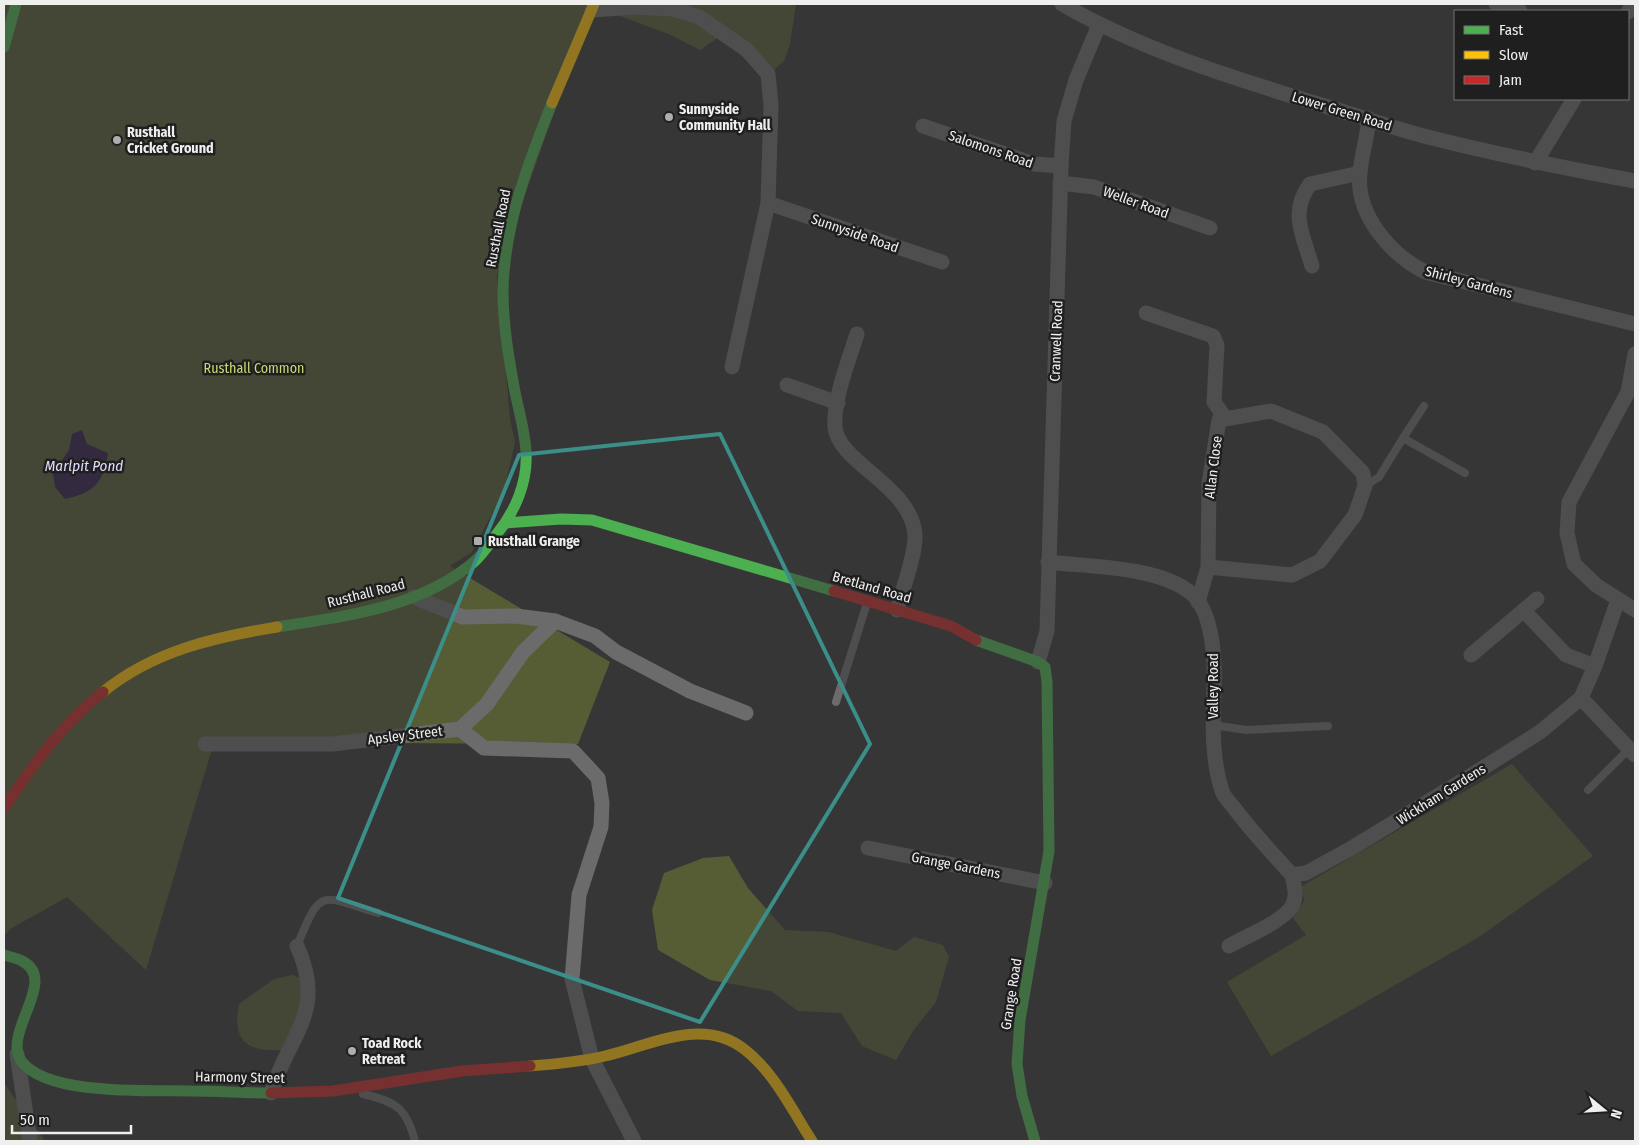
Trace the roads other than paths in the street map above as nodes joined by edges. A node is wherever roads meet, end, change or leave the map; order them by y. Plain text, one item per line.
1 (16, 4) edge
2 (1062, 4) edge
3 (1496, 4) edge
4 (593, 7) edge
5 (1517, 10) edge
6 (1098, 25) junction
7 (4, 47) edge
8 (1573, 100) edge
9 (1369, 119) junction
10 (922, 126) dead end
11 (1535, 163) junction
12 (1061, 166) junction
13 (1360, 173) junction
14 (1635, 181) edge
15 (1060, 183) junction
16 (768, 203) junction
17 (1210, 228) dead end
18 (942, 262) dead end
19 (1312, 266) dead end
20 (1146, 313) dead end
21 (1635, 324) edge
22 (857, 334) dead end
23 (1635, 354) edge
24 (732, 367) dead end
25 (787, 385) dead end
26 (838, 403) junction
27 (1424, 406) dead end
28 (1225, 418) junction
29 (1403, 438) junction
30 (1465, 473) dead end
31 (1365, 486) junction
32 (506, 523) junction
33 (1048, 562) junction
34 (1208, 567) junction
35 (414, 597) junction
36 (1537, 599) dead end
37 (1618, 600) junction
38 (867, 602) junction
39 (1198, 602) junction
40 (897, 610) junction
41 (1635, 610) edge
42 (1524, 611) junction
43 (555, 621) junction
44 (1471, 655) dead end
45 (1038, 662) junction
46 (1595, 666) junction
47 (1581, 698) junction
48 (836, 702) dead end
49 (746, 713) dead end
50 (1213, 725) junction
51 (1328, 726) dead end
52 (460, 729) junction
53 (205, 744) dead end
54 (1632, 752) edge
55 (1588, 790) dead end
56 (4, 808) edge
57 (868, 848) dead end
58 (1292, 875) junction
59 (1045, 883) junction
60 (378, 913) dead end
61 (297, 946) joint
62 (1229, 946) dead end
63 (4, 955) edge
64 (18, 1054) junction
65 (592, 1059) junction
66 (344, 1089) junction
67 (271, 1093) junction
68 (30, 1141) edge
69 (414, 1141) edge
70 (634, 1141) edge
71 (812, 1141) edge
72 (1035, 1141) edge

1 - 7 street
2 - 6 street, Lower Green Road
3 - 5 street
4 - 16 street
4 - 32 street, Rusthall Road
6 - 9 street, Lower Green Road
6 - 12 street, Cranwell Road
8 - 11 street
9 - 11 street, Lower Green Road
9 - 13 street, Shirley Gardens
10 - 12 street, Salomons Road
11 - 14 street, Lower Green Road
12 - 15 street, Cranwell Road
13 - 19 street
13 - 21 street, Shirley Gardens
15 - 17 street, Weller Road
15 - 33 street, Cranwell Road
16 - 18 street, Sunnyside Road
16 - 24 street
20 - 28 street
22 - 26 street
23 - 37 street
25 - 26 street
26 - 40 street
27 - 29 lane
28 - 31 street, Allan Close
28 - 34 street, Allan Close
29 - 30 lane
29 - 31 lane
31 - 34 street
32 - 35 street, Rusthall Road
32 - 38 street, Bretland Road
33 - 39 street, Valley Road
33 - 45 street, Cranwell Road
34 - 39 street, Allan Close
35 - 43 street
35 - 56 street, Rusthall Road
36 - 42 street
37 - 41 street
37 - 46 street
38 - 40 street, Bretland Road
38 - 48 lane
39 - 50 street, Valley Road
40 - 45 street, Bretland Road
42 - 44 street
42 - 46 street
43 - 49 street
43 - 52 street, Apsley Street
45 - 59 street, Grange Road
46 - 47 street
47 - 54 street
47 - 58 street, Wickham Gardens
50 - 51 lane
50 - 58 street, Valley Road
52 - 53 street, Apsley Street
52 - 65 street
54 - 55 lane
57 - 59 street, Grange Gardens
58 - 62 street
59 - 72 street, Grange Road
60 - 61 lane
61 - 67 street
63 - 64 street
64 - 67 street, Harmony Street
64 - 68 street
65 - 66 street, Harmony Street
65 - 70 street
65 - 71 street
66 - 67 street, Harmony Street
66 - 69 lane

